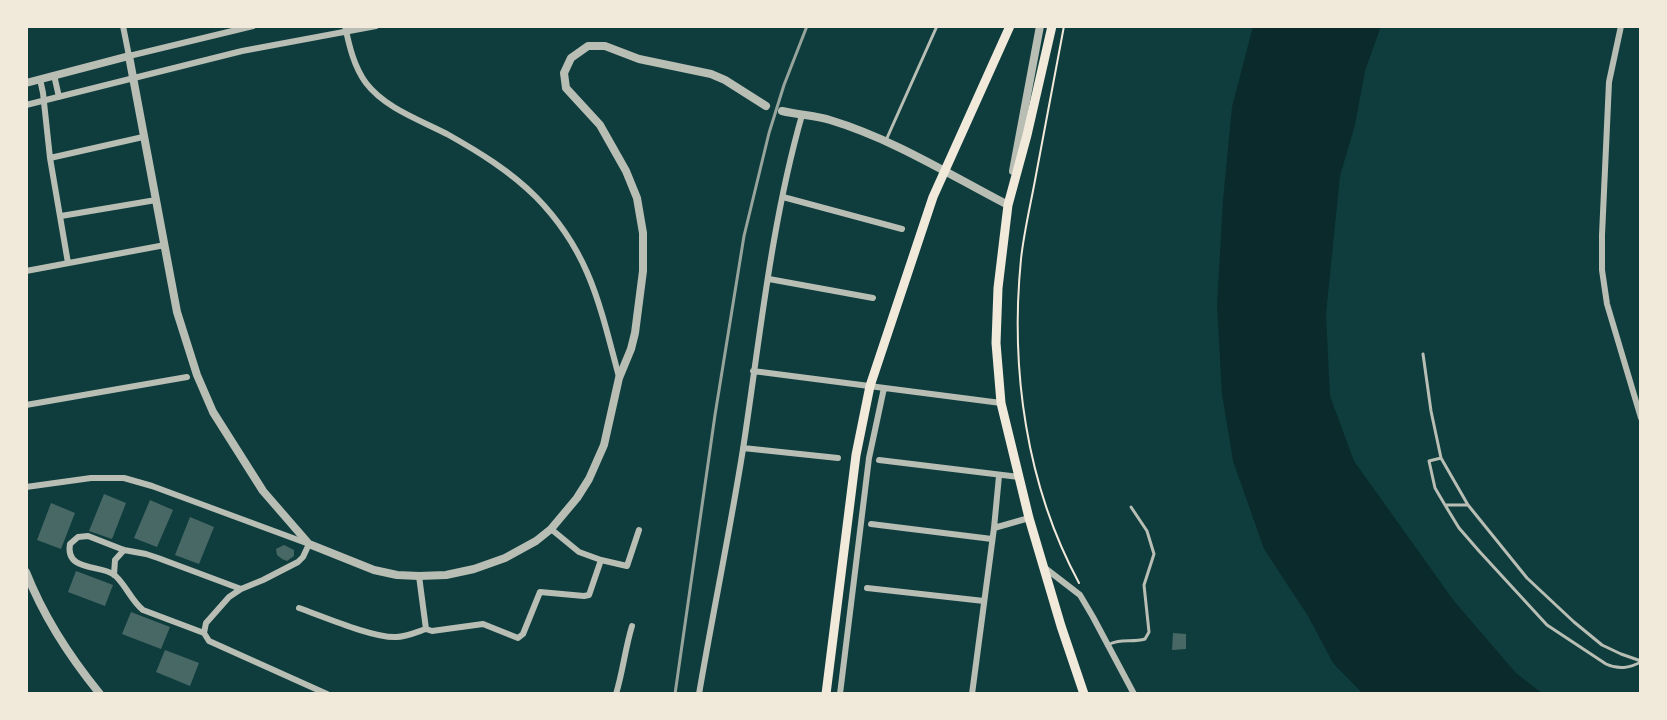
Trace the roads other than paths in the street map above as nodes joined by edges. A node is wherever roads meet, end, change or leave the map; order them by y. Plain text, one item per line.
1 (123, 26) edge
2 (253, 26) edge
3 (376, 26) edge
4 (937, 26) edge
5 (1010, 26) edge
6 (1040, 26) edge
7 (1052, 26) edge
8 (1621, 26) edge
9 (345, 28) edge
10 (129, 56) junction
11 (54, 75) junction
12 (133, 78) junction
13 (40, 79) junction
14 (26, 83) edge
15 (59, 97) junction
16 (43, 101) junction
17 (26, 105) edge
18 (766, 106) dead end
19 (782, 111) dead end
20 (802, 115) junction
21 (143, 137) junction
22 (885, 142) junction
23 (50, 158) junction
24 (944, 171) junction
25 (783, 197) junction
26 (156, 200) junction
27 (1008, 205) junction
28 (61, 216) junction
29 (902, 229) dead end
30 (165, 245) junction
31 (68, 263) junction
32 (26, 271) edge
33 (769, 279) junction
34 (873, 298) dead end
35 (1423, 354) dead end
36 (753, 371) junction
37 (187, 377) dead end
38 (619, 378) junction
39 (870, 386) junction
40 (884, 388) junction
41 (1001, 403) junction
42 (26, 405) edge
43 (1641, 418) edge
44 (743, 448) junction
45 (838, 458) dead end
46 (1441, 458) junction
47 (879, 460) dead end
48 (999, 476) junction
49 (1019, 477) junction
50 (26, 487) edge
51 (1445, 505) junction
52 (1468, 505) junction
53 (1131, 507) dead end
54 (1029, 518) junction
55 (871, 524) dead end
56 (994, 528) junction
57 (551, 529) junction
58 (639, 530) dead end
59 (992, 539) junction
60 (309, 544) junction
61 (124, 550) junction
62 (601, 560) junction
63 (1042, 565) junction
64 (26, 572) edge
65 (114, 575) junction
66 (419, 576) junction
67 (867, 588) dead end
68 (241, 589) junction
69 (984, 601) junction
70 (299, 608) dead end
71 (632, 626) dead end
72 (426, 629) junction
73 (204, 633) junction
74 (1108, 645) junction
75 (1641, 662) edge
76 (100, 694) edge
77 (327, 694) edge
78 (616, 694) edge
79 (699, 694) edge
80 (826, 694) edge
81 (840, 694) edge
82 (972, 694) edge
83 (1084, 694) edge
84 (1134, 694) edge

1 - 10 street
2 - 10 street
3 - 9 street
4 - 22 lane
5 - 24 main road
6 - 27 street
7 - 27 main road
8 - 43 street
9 - 12 street
9 - 38 street
10 - 11 street
10 - 12 street
11 - 13 street
11 - 15 street
12 - 15 street
12 - 21 street
13 - 14 street
13 - 16 street
15 - 16 street
16 - 17 street
16 - 23 street
18 - 38 street
19 - 20 street
20 - 22 street
20 - 25 street
21 - 23 street
21 - 26 street
22 - 24 street
23 - 28 street
24 - 27 street
24 - 39 main road
25 - 29 street
25 - 33 street
26 - 28 street
26 - 30 street
27 - 41 main road
28 - 31 street
30 - 31 street
30 - 60 street
31 - 32 street
33 - 34 street
33 - 36 street
35 - 46 lane
36 - 39 street
36 - 44 street
37 - 42 street
38 - 57 street
39 - 40 street
39 - 80 main road
40 - 41 street
40 - 81 street
41 - 49 main road
44 - 45 street
44 - 79 street
46 - 51 lane
46 - 52 lane
47 - 48 street
48 - 49 street
48 - 56 street
49 - 54 main road
50 - 60 street
51 - 52 lane
51 - 75 lane
52 - 75 lane
53 - 74 lane
54 - 56 street
54 - 63 main road
55 - 59 street
56 - 59 street
57 - 62 street
57 - 66 street
58 - 62 street
59 - 69 street
60 - 66 street
60 - 68 street
61 - 65 street
61 - 65 street
61 - 68 street
62 - 72 street
63 - 74 street
63 - 83 main road
64 - 76 street
65 - 73 street
66 - 72 street
67 - 69 street
68 - 73 street
69 - 82 street
70 - 72 street
71 - 78 street
73 - 77 street
74 - 84 street

